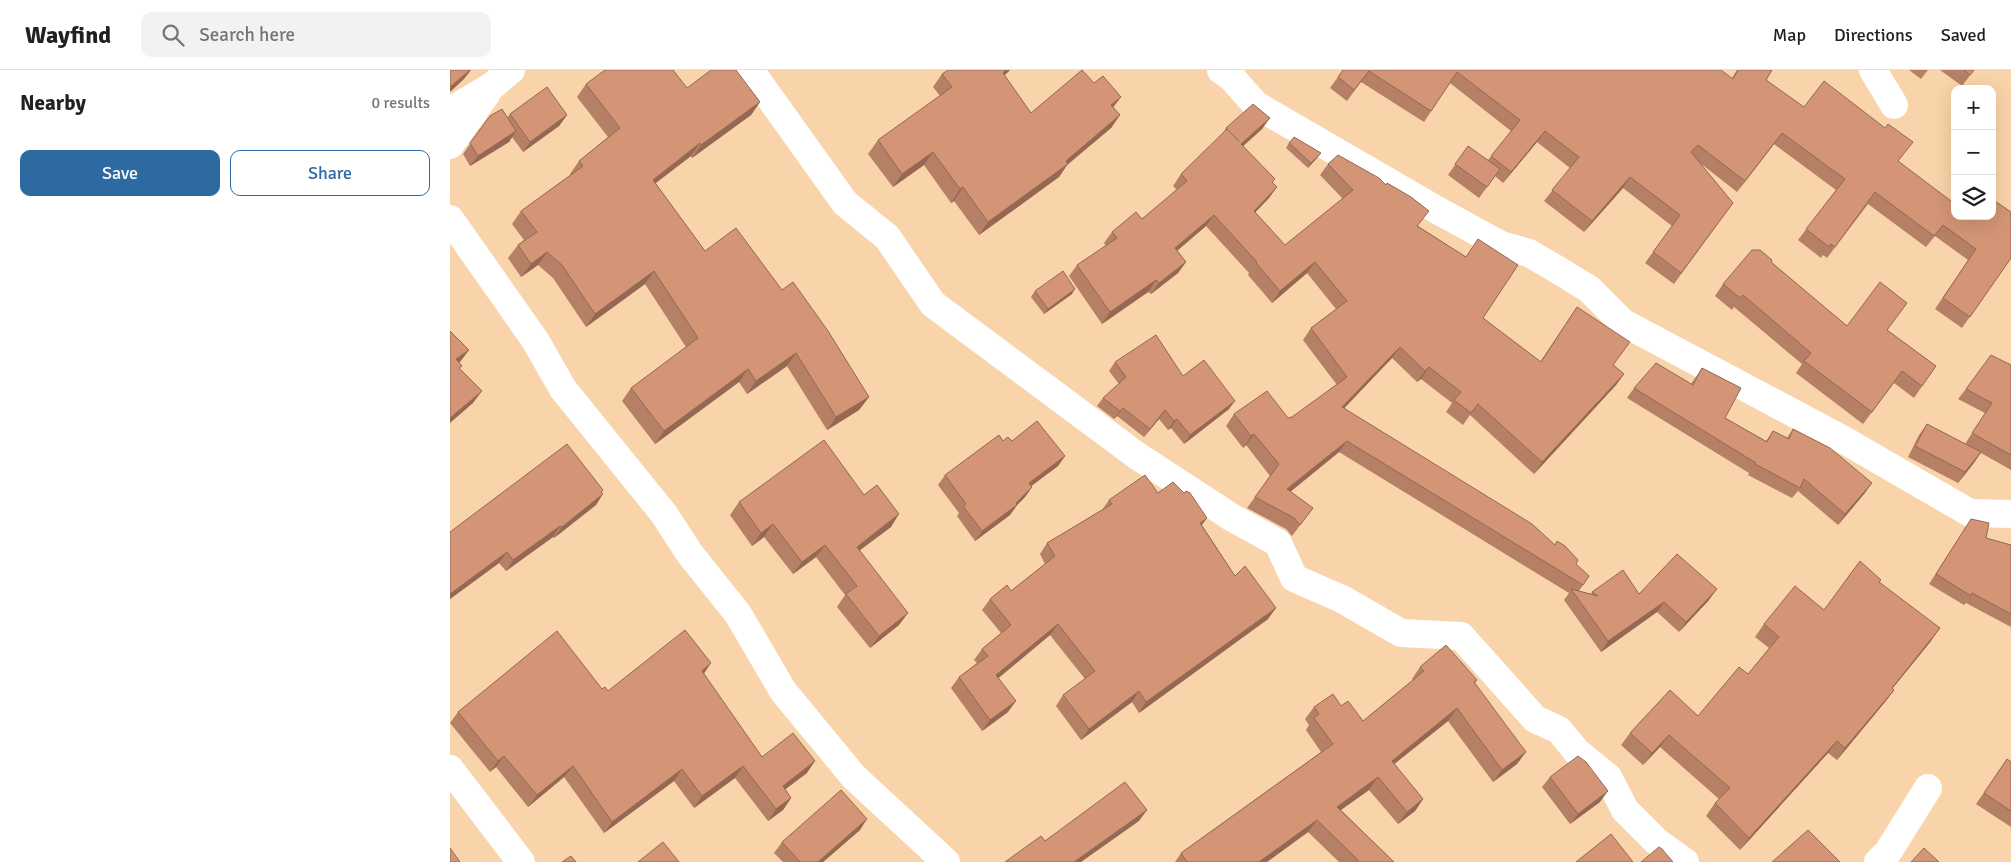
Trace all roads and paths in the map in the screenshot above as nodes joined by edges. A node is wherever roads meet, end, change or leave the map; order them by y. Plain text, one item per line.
1 (750, 70) edge
2 (1221, 70) edge
3 (1873, 70) edge
4 (501, 78) edge
5 (1894, 106) dead end
6 (450, 111) edge
7 (450, 145) edge
8 (450, 219) edge
9 (2011, 514) edge
10 (450, 770) edge
11 (1928, 788) dead end
12 (521, 862) edge
13 (946, 862) edge
14 (1685, 862) edge
15 (1878, 862) edge

1 - 14 street
2 - 9 street
3 - 5 street
4 - 6 street
4 - 7 street
8 - 13 street
10 - 12 street
11 - 15 street

